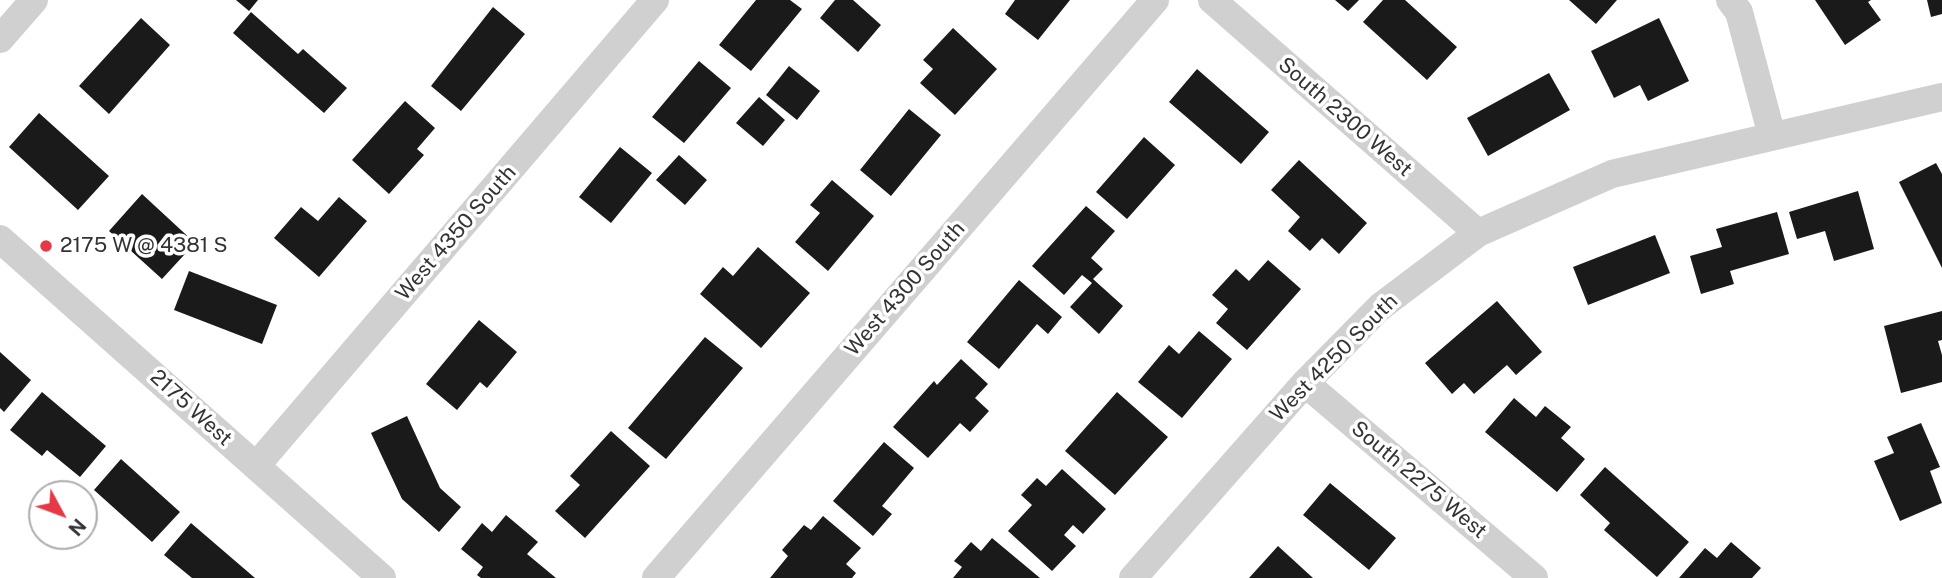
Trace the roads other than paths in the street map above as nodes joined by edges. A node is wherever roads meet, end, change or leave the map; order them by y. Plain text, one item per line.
1 (34, 0) edge
2 (655, 0) edge
3 (1155, 0) edge
4 (1212, 0) edge
5 (1730, 0) edge
6 (0, 39) edge
7 (1942, 97) edge
8 (1772, 136) junction
9 (1478, 233) junction
10 (0, 239) edge
11 (1305, 383) junction
12 (256, 466) junction
13 (382, 578) edge
14 (656, 578) edge
15 (1133, 578) edge
16 (1534, 578) edge

1 - 6 street
2 - 12 street, West 4350 South
3 - 14 street, West 4300 South
4 - 9 street, South 2300 West
5 - 8 street
7 - 8 street, West 4250 South
8 - 9 street, West 4250 South
9 - 11 street, West 4250 South
10 - 12 street, 2175 West
11 - 15 street, West 4250 South
11 - 16 street, South 2275 West
12 - 13 street, 2175 West

